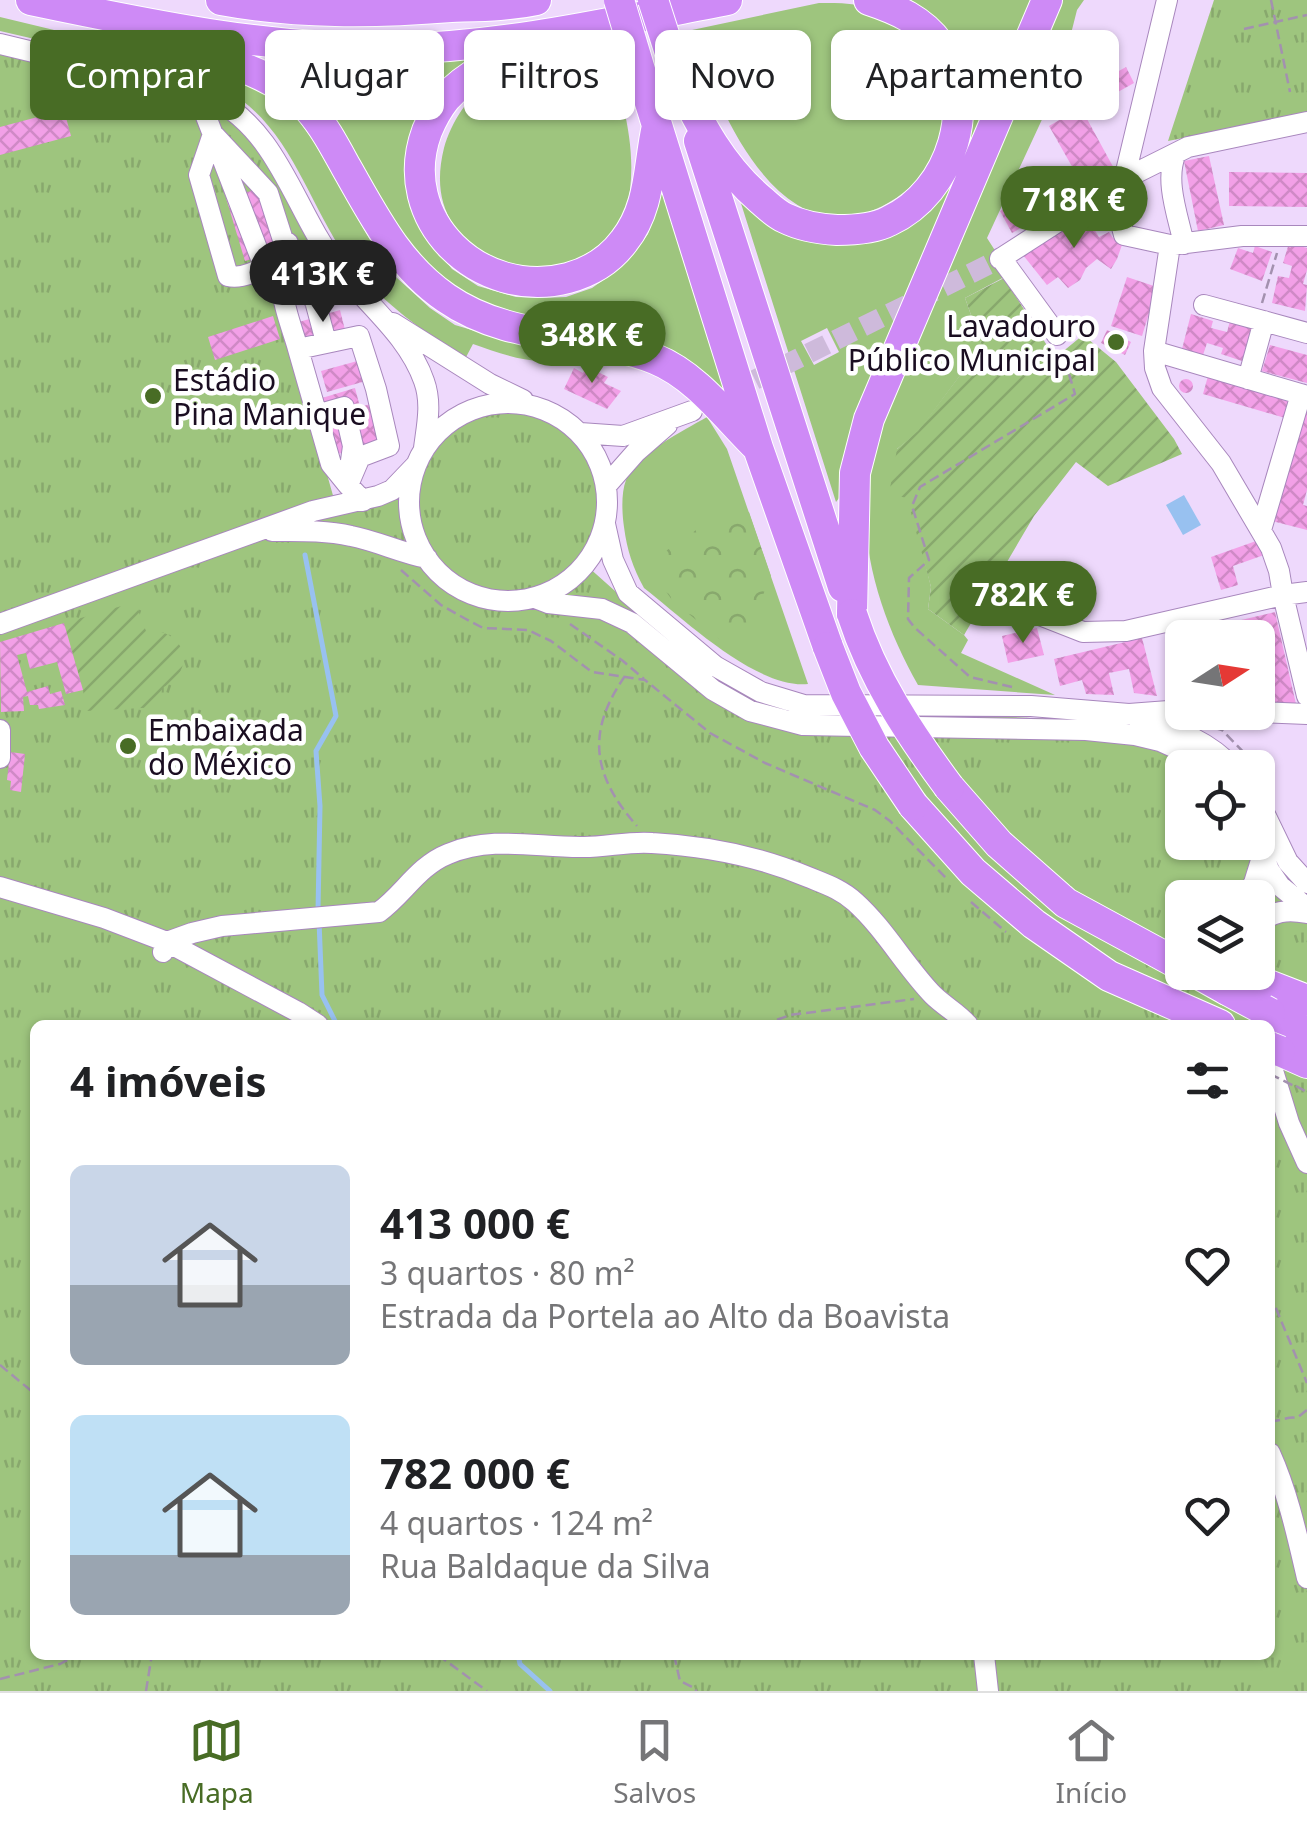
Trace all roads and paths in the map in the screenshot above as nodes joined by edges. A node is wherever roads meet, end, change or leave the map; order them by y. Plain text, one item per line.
1 (30, 0) edge
2 (220, 0) edge
3 (536, 0) edge
4 (619, 0) edge
5 (654, 0) edge
6 (727, 0) edge
7 (870, 0) edge
8 (1047, 0) edge
9 (1167, 0) edge
10 (1271, 0) edge
11 (1307, 15) edge
12 (1276, 22) junction
13 (165, 28) junction
14 (1244, 29) dead end
15 (572, 30) edge
16 (663, 30) edge
17 (0, 44) edge
18 (464, 44) edge
19 (30, 51) edge
20 (464, 82) edge
21 (1290, 92) dead end
22 (207, 120) edge
23 (244, 120) edge
24 (692, 120) edge
25 (698, 120) edge
26 (1307, 122) edge
27 (657, 126) junction
28 (213, 134) junction
29 (1176, 153) junction
30 (1124, 179) junction
31 (1282, 234) junction
32 (1307, 236) edge
33 (288, 243) junction
34 (1177, 244) junction
35 (312, 260) junction
36 (270, 262) junction
37 (337, 266) junction
38 (281, 286) junction
39 (1204, 305) dead end
40 (380, 314) junction
41 (1260, 320) junction
42 (1307, 334) edge
43 (1058, 336) joint
44 (326, 342) junction
45 (298, 349) junction
46 (1154, 351) junction
47 (1248, 380) junction
48 (1304, 395) edge
49 (533, 406) junction
50 (580, 433) junction
51 (758, 448) junction
52 (420, 457) junction
53 (606, 486) junction
54 (356, 493) junction
55 (605, 524) junction
56 (1261, 530) junction
57 (255, 531) junction
58 (426, 558) junction
59 (400, 569) dead end
60 (1307, 592) edge
61 (1282, 596) junction
62 (542, 600) junction
63 (1032, 612) dead end
64 (852, 614) junction
65 (0, 624) edge
66 (625, 676) junction
67 (645, 680) junction
68 (1307, 696) edge
69 (1030, 706) junction
70 (1165, 711) edge
71 (1275, 713) edge
72 (1129, 714) junction
73 (1307, 714) edge
74 (0, 730) edge
75 (1180, 750) edge
76 (1214, 750) edge
77 (0, 758) edge
78 (1275, 835) edge
79 (650, 842) junction
80 (1266, 860) edge
81 (1307, 882) edge
82 (952, 885) dead end
83 (0, 887) edge
84 (966, 897) dead end
85 (1307, 910) edge
86 (1275, 913) edge
87 (1006, 932) dead end
88 (165, 947) junction
89 (1165, 955) edge
90 (1250, 990) edge
91 (1275, 990) edge
92 (934, 996) junction
93 (1307, 1000) edge
94 (1266, 1019) edge
95 (310, 1020) edge
96 (775, 1020) edge
97 (962, 1020) edge
98 (1209, 1020) edge
99 (1275, 1022) edge
100 (1307, 1032) edge
101 (1282, 1064) edge
102 (1307, 1092) edge
103 (1307, 1163) edge
104 (1275, 1306) edge
105 (0, 1365) edge
106 (1307, 1383) edge
107 (30, 1390) edge
108 (1307, 1410) edge
109 (1275, 1422) edge
110 (1275, 1464) edge
111 (1307, 1578) edge
112 (67, 1660) edge
113 (151, 1660) edge
114 (445, 1660) edge
115 (675, 1660) edge
116 (985, 1660) edge
117 (0, 1679) edge
118 (146, 1691) edge
119 (487, 1691) edge
120 (696, 1691) edge
121 (988, 1691) edge

1 - 13 highway
2 - 3 highway
4 - 27 highway, bridge
5 - 16 highway, bridge
6 - 15 highway
7 - 25 highway
8 - 64 highway
9 - 30 street
10 - 12 path
11 - 12 path
12 - 14 path
12 - 21 path
13 - 18 highway
13 - 51 highway
17 - 19 street
20 - 27 highway
22 - 28 street
23 - 37 street
24 - 64 highway
26 - 29 street
27 - 51 highway
28 - 33 street
28 - 36 street
28 - 36 street
29 - 30 street
29 - 34 street
30 - 34 street
30 - 43 street
31 - 32 street
31 - 34 street
31 - 41 path
33 - 35 street
33 - 36 street
34 - 46 street
35 - 37 street
35 - 38 street
37 - 40 street
38 - 44 street
38 - 45 street
39 - 41 street
40 - 49 street
40 - 52 street
41 - 42 street
41 - 47 street
43 - 69 path
44 - 45 street
44 - 54 street
45 - 54 street
46 - 47 street
46 - 56 street
47 - 48 street
48 - 56 street
49 - 50 street
49 - 52 street
50 - 53 street
50 - 53 street
51 - 98 highway, bridge
52 - 54 street
52 - 58 street
53 - 55 street
54 - 57 street
55 - 62 street
55 - 69 street
56 - 61 street
57 - 58 street
57 - 65 street
58 - 62 street
59 - 66 path
60 - 61 street
61 - 63 street
61 - 68 street
62 - 67 path
62 - 75 street
64 - 89 highway, bridge
66 - 67 path
66 - 79 path
67 - 82 path
69 - 72 street
70 - 72 street
71 - 73 street
72 - 76 street
74 - 77 street
78 - 81 street
79 - 88 street
79 - 92 street
80 - 85 street
83 - 88 street
84 - 87 path
85 - 86 street
88 - 95 street
90 - 94 highway, bridge
91 - 93 highway
92 - 96 path
92 - 97 street
99 - 100 highway
101 - 102 path
101 - 103 street
104 - 106 path
105 - 107 path
108 - 109 path
110 - 111 street
112 - 117 path
113 - 118 path
114 - 119 path
115 - 120 path
116 - 121 street

